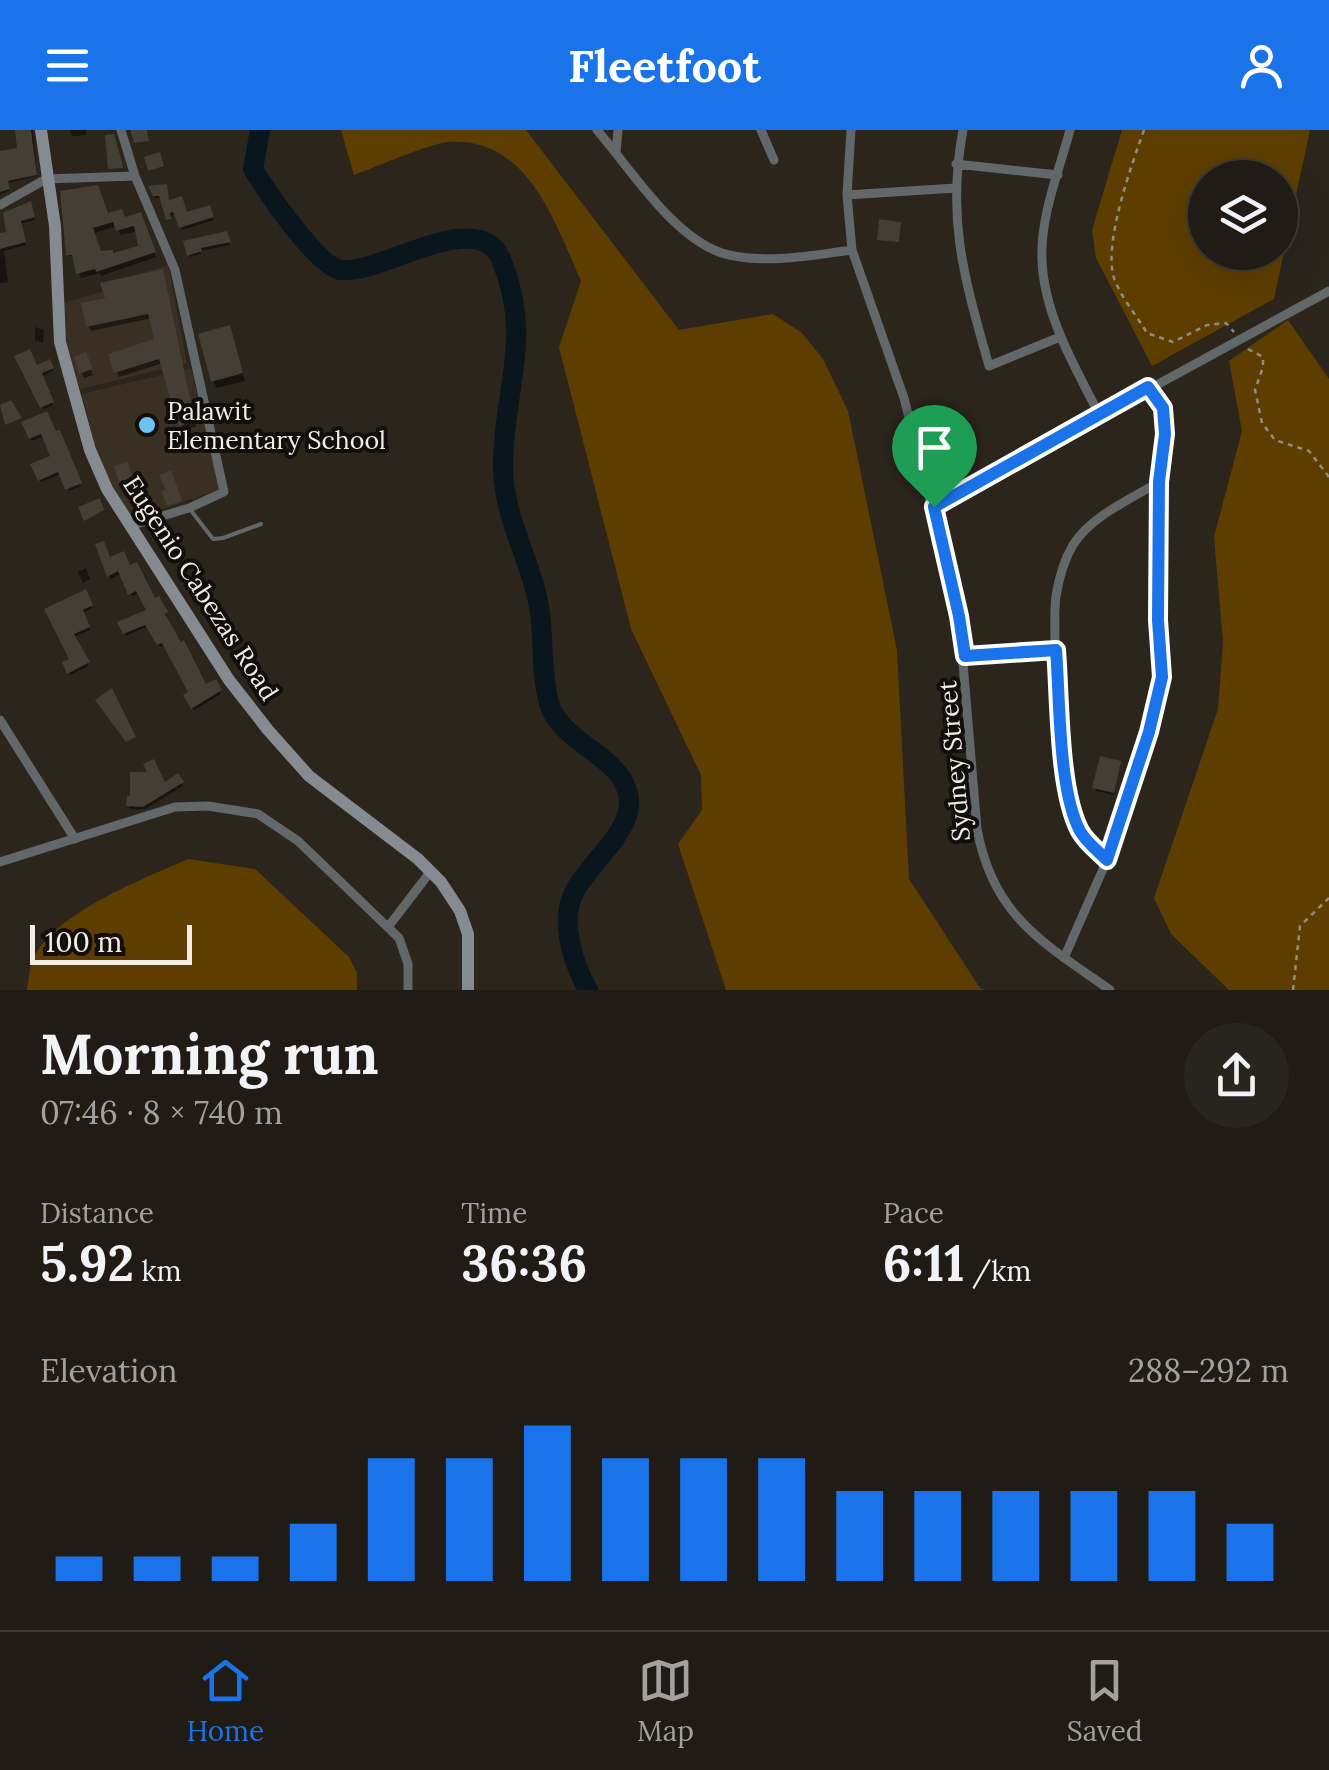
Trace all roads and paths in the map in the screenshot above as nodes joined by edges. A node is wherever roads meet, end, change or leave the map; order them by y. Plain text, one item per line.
1 (41, 130) edge
2 (120, 130) edge
3 (597, 130) edge
4 (618, 130) edge
5 (762, 130) edge
6 (851, 130) edge
7 (962, 130) edge
8 (1070, 130) edge
9 (1144, 130) edge
10 (616, 152) junction
11 (774, 160) dead end
12 (956, 164) junction
13 (1058, 175) junction
14 (136, 176) junction
15 (46, 179) junction
16 (956, 188) junction
17 (848, 195) junction
18 (0, 205) edge
19 (852, 250) junction
20 (1329, 290) edge
21 (1060, 337) junction
22 (1240, 338) junction
23 (1148, 387) junction
24 (1099, 414) junction
25 (1329, 477) edge
26 (1159, 482) junction
27 (934, 507) junction
28 (190, 508) junction
29 (261, 524) dead end
30 (130, 526) junction
31 (1056, 650) junction
32 (965, 656) junction
33 (0, 720) edge
34 (75, 838) junction
35 (1107, 860) junction
36 (0, 862) edge
37 (431, 870) junction
38 (1329, 898) edge
39 (388, 926) junction
40 (1064, 958) junction
41 (408, 990) edge
42 (468, 990) edge
43 (1110, 990) edge
44 (1293, 990) edge

1 - 15 street, Eugenio Cabezas Road
2 - 14 street
3 - 10 street
4 - 10 street
5 - 11 street
6 - 17 street, Sydney Street
7 - 12 street
8 - 13 street
9 - 22 path
10 - 19 street
12 - 13 street
12 - 16 street
13 - 21 street
14 - 15 street
14 - 28 street
15 - 18 street
15 - 30 street, Eugenio Cabezas Road
16 - 17 street
16 - 21 street
17 - 19 street, Sydney Street
19 - 27 street, Sydney Street
20 - 22 street
21 - 24 street
22 - 23 street
22 - 25 path
23 - 24 street
23 - 26 street
24 - 27 street
26 - 31 street
26 - 35 street
27 - 32 street, Sydney Street
28 - 29 lane
28 - 30 street
30 - 37 street, Eugenio Cabezas Road
31 - 32 street
31 - 35 street
32 - 40 street, Sydney Street
33 - 34 street
34 - 36 street
34 - 39 street
35 - 40 street
37 - 39 street
37 - 42 street, Eugenio Cabezas Road
38 - 44 path
39 - 41 street
40 - 43 street, Sydney Street

